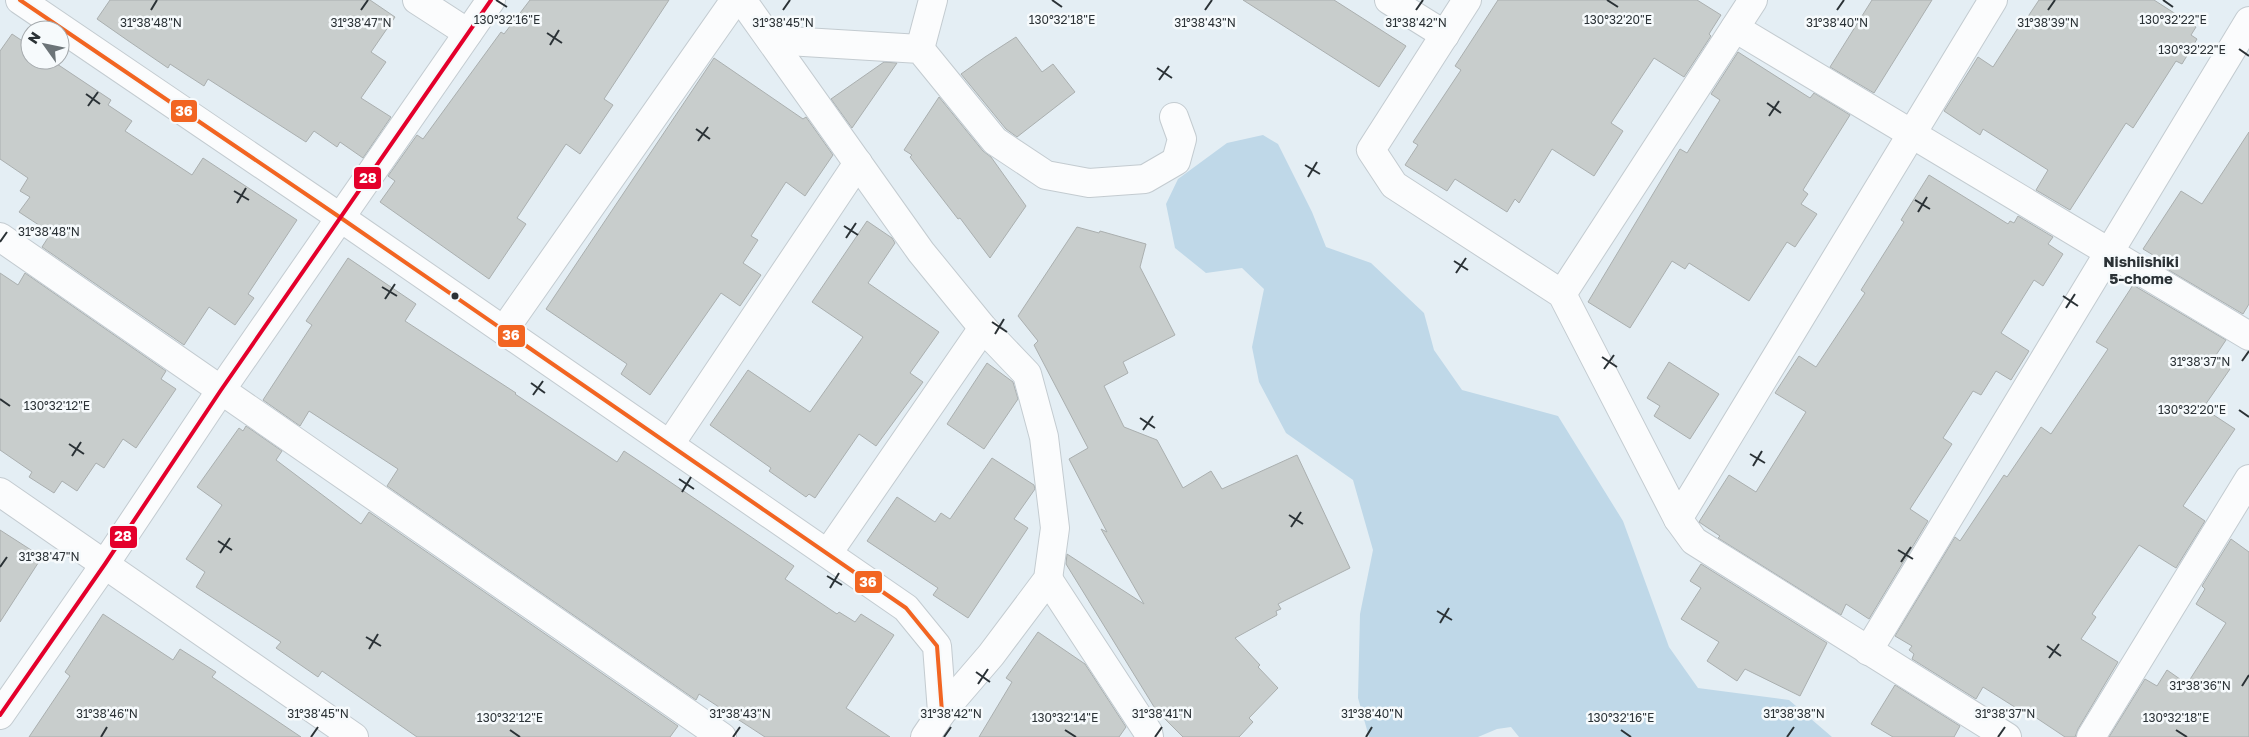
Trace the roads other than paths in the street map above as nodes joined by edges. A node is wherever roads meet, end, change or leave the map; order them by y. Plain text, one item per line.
1 (20, 0) edge
2 (418, 0) edge
3 (491, 0) edge
4 (735, 0) edge
5 (742, 0) edge
6 (933, 0) edge
7 (1390, 0) edge
8 (1467, 0) edge
9 (1753, 0) edge
10 (1993, 0) edge
11 (2249, 21) edge
12 (1735, 28) junction
13 (468, 33) junction
14 (1444, 35) junction
15 (770, 40) junction
16 (920, 49) junction
17 (1174, 117) dead end
18 (1912, 134) junction
19 (858, 162) junction
20 (341, 218) junction
21 (0, 237) edge
22 (2110, 252) junction
23 (1562, 294) junction
24 (983, 328) junction
25 (504, 330) junction
26 (2249, 336) edge
27 (221, 390) junction
28 (670, 444) junction
29 (2249, 480) edge
30 (0, 492) edge
31 (1678, 519) junction
32 (828, 553) junction
33 (105, 564) junction
34 (1048, 579) junction
35 (1868, 651) junction
36 (942, 712) junction
37 (0, 715) edge
38 (354, 737) edge
39 (722, 737) edge
40 (925, 737) edge
41 (1149, 737) edge
42 (2007, 737) edge
43 (2091, 737) edge

1 - 20 street
2 - 13 street
3 - 13 street
4 - 25 street
5 - 15 street
6 - 16 street
7 - 14 street
8 - 14 street
9 - 12 street
10 - 18 street
11 - 22 street
12 - 18 street
12 - 23 street
13 - 20 street
14 - 23 street
15 - 16 street
15 - 19 street
16 - 17 street
18 - 22 street
18 - 31 street
19 - 24 street
19 - 28 street
20 - 25 street
20 - 27 street
21 - 27 street
22 - 26 street
22 - 35 street
23 - 31 street
24 - 32 street
24 - 34 street
25 - 28 street
27 - 33 street
27 - 39 street
28 - 32 street
29 - 43 street
30 - 33 street
31 - 35 street
32 - 36 street
33 - 37 street
33 - 38 street
34 - 36 street
34 - 41 street
35 - 42 street
36 - 40 street

